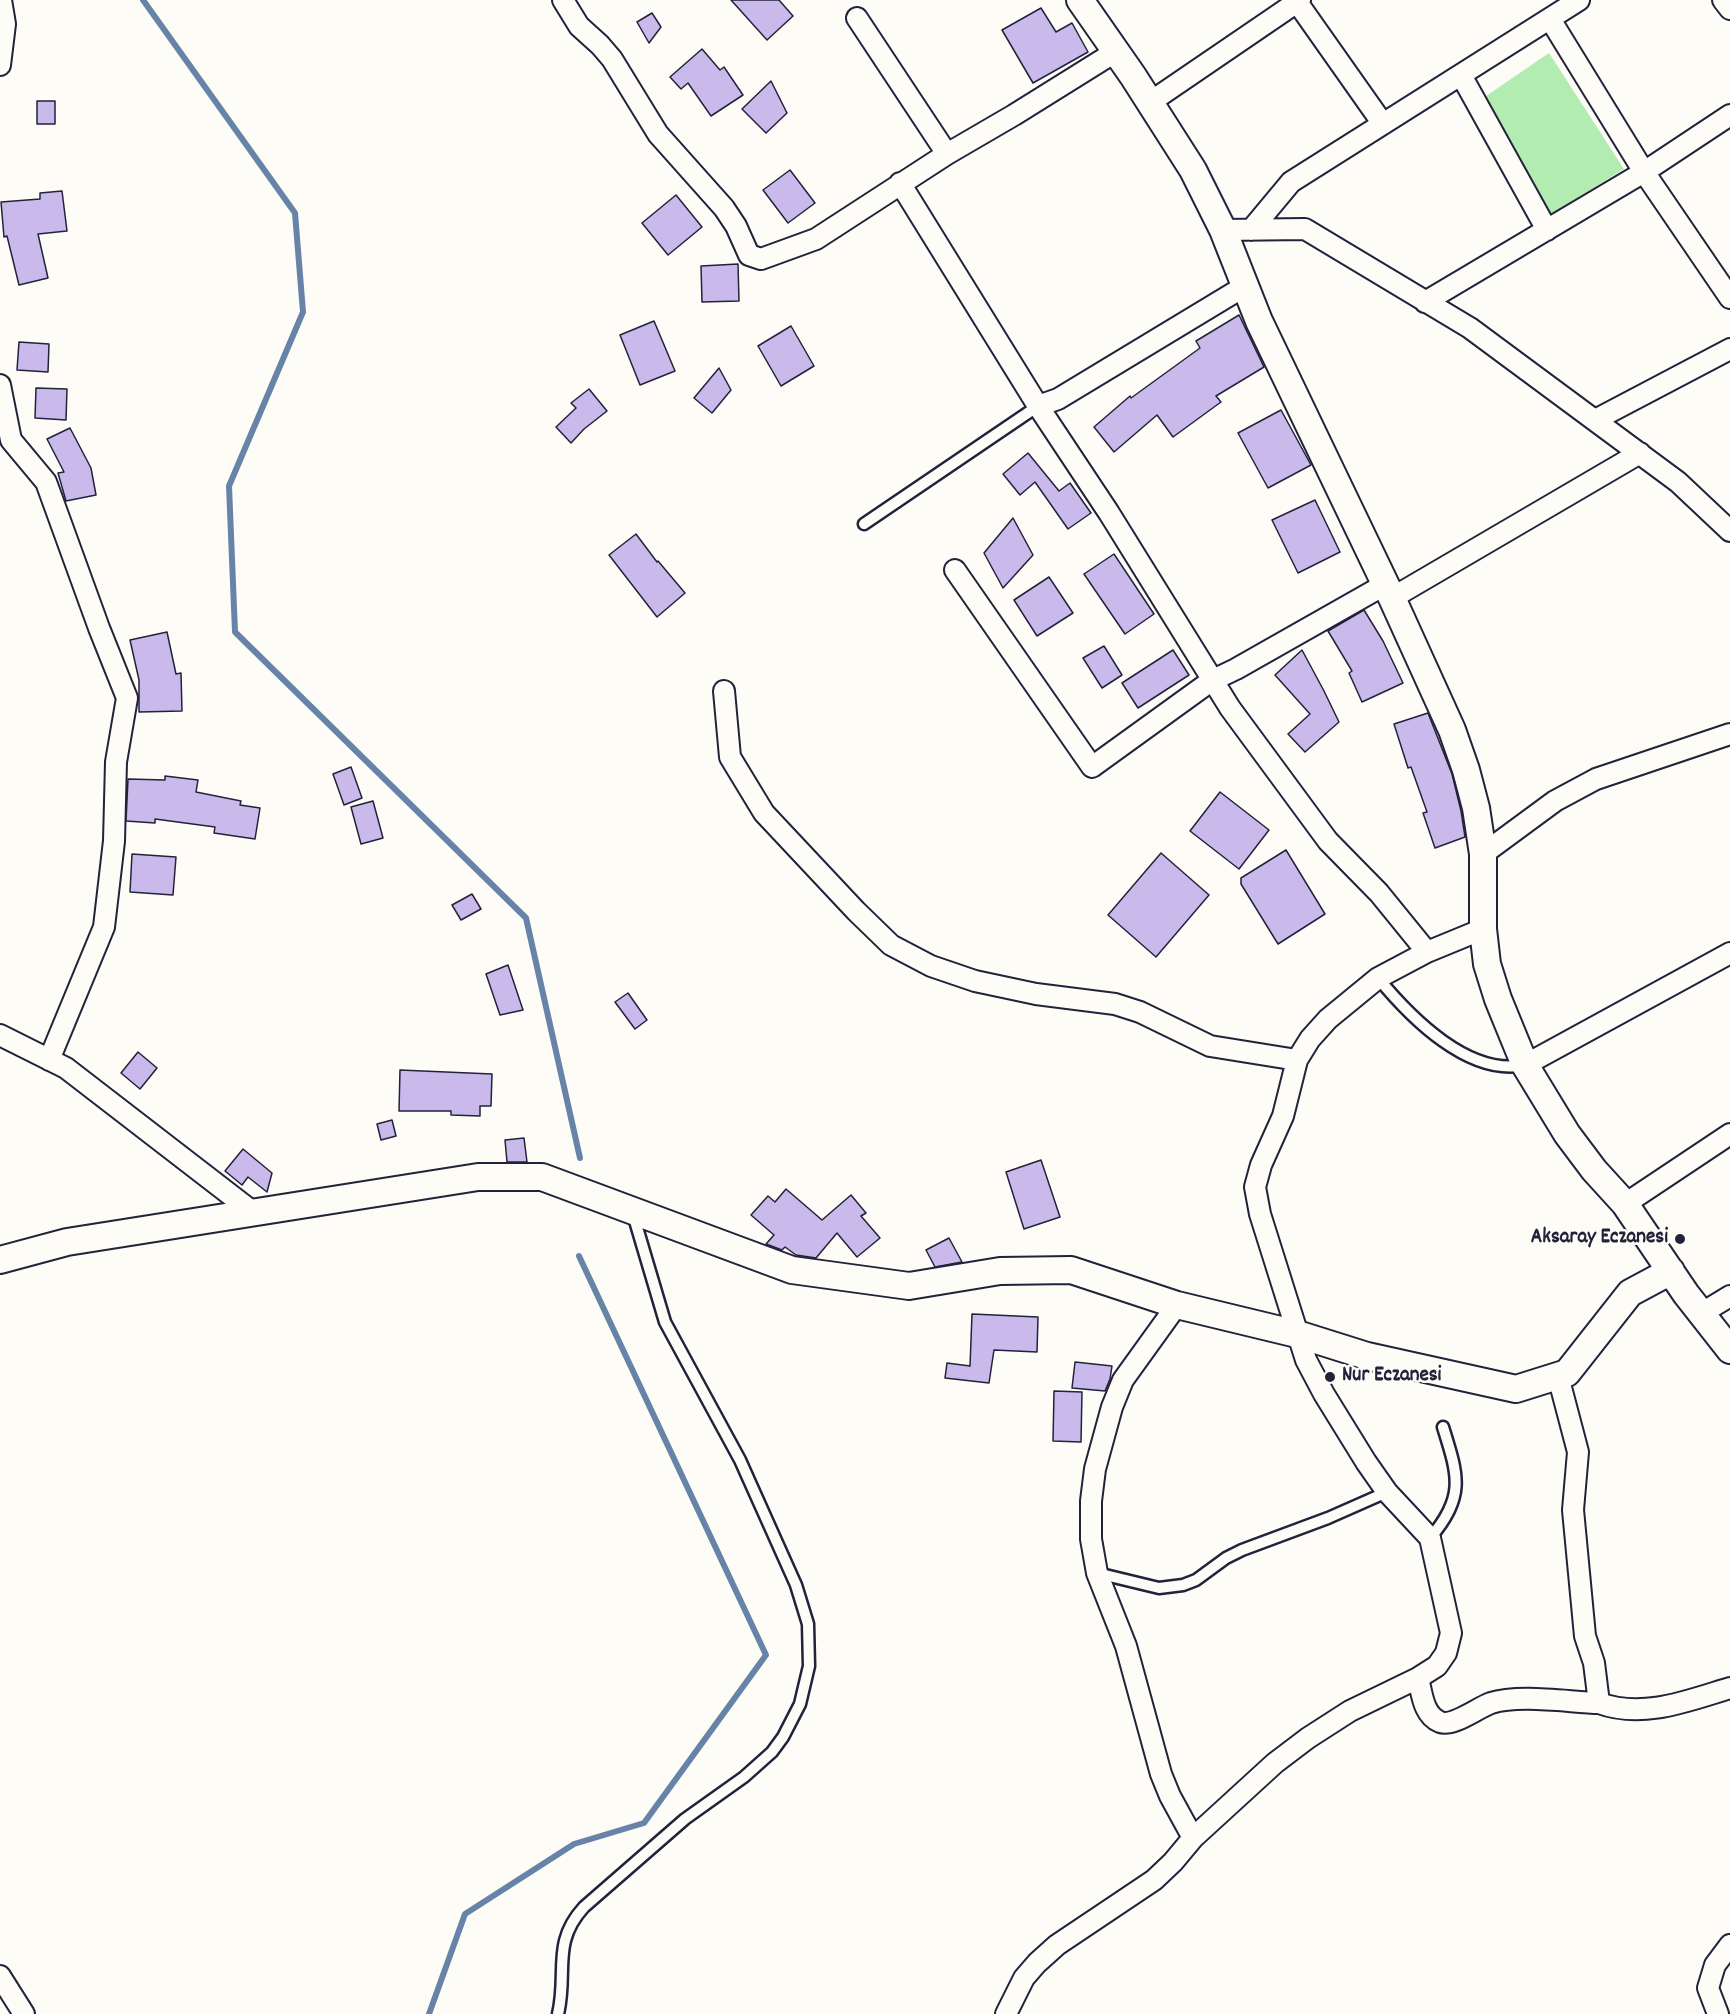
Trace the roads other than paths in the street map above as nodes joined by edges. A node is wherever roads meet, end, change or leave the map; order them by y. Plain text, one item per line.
1 (1, 0) edge
2 (563, 0) edge
3 (1080, 0) edge
4 (1579, 0) edge
5 (1723, 0) edge
6 (1298, 1) edge
7 (1730, 9) edge
8 (857, 18) dead end
9 (1550, 19) junction
10 (1115, 52) junction
11 (0, 65) edge
12 (1461, 75) junction
13 (1149, 103) junction
14 (1730, 115) edge
15 (1383, 124) junction
16 (947, 154) junction
17 (1644, 172) junction
18 (900, 183) junction
19 (1223, 230) junction
20 (1251, 230) junction
21 (1547, 230) junction
22 (1245, 286) junction
23 (1730, 298) edge
24 (1425, 302) junction
25 (1730, 350) edge
26 (0, 385) edge
27 (1038, 406) junction
28 (1595, 420) junction
29 (1640, 453) junction
30 (864, 525) dead end
31 (1730, 531) edge
32 (955, 570) dead end
33 (1389, 591) junction
34 (1211, 681) junction
35 (724, 691) dead end
36 (1730, 734) edge
37 (1483, 854) junction
38 (1484, 929) junction
39 (1427, 952) junction
40 (1730, 953) edge
41 (1378, 978) junction
42 (0, 1035) edge
43 (49, 1060) junction
44 (1297, 1060) junction
45 (1525, 1065) junction
46 (1730, 1134) edge
47 (1625, 1204) junction
48 (632, 1211) junction
49 (254, 1213) junction
50 (0, 1260) edge
51 (1671, 1271) junction
52 (1730, 1296) edge
53 (1177, 1305) junction
54 (1702, 1313) junction
55 (1297, 1334) junction
56 (1730, 1350) edge
57 (1558, 1376) junction
58 (1443, 1427) dead end
59 (1387, 1491) junction
60 (1430, 1538) junction
61 (1097, 1573) junction
62 (1418, 1677) junction
63 (1730, 1688) edge
64 (1599, 1703) junction
65 (1193, 1838) junction
66 (1730, 1945) edge
67 (0, 1976) edge
68 (24, 2014) edge
69 (558, 2014) edge
70 (1006, 2014) edge
71 (1718, 2014) edge

1 - 11 street
2 - 18 street
3 - 10 street
4 - 9 street
5 - 7 street
6 - 13 street
6 - 15 street
8 - 16 street
9 - 12 street
9 - 17 street
10 - 13 street
10 - 16 street
12 - 15 street
12 - 21 street
13 - 19 street
14 - 17 street
15 - 20 street
16 - 18 street
17 - 21 street
17 - 23 street
18 - 27 street
19 - 20 street
19 - 22 street
20 - 24 street
21 - 24 street
22 - 27 street
22 - 33 street
24 - 28 street
25 - 28 street
26 - 43 street
27 - 30 lane
27 - 34 street
28 - 29 street
29 - 31 street
29 - 33 street
32 - 34 street
33 - 34 street
33 - 37 street
34 - 39 street
35 - 44 street
36 - 37 street
37 - 38 street
38 - 39 street
38 - 45 street
39 - 41 street
40 - 45 street
41 - 44 street
41 - 45 lane
42 - 43 street
43 - 49 street
44 - 55 street
45 - 47 street
46 - 47 street
47 - 51 street
48 - 49 street
48 - 53 street
48 - 69 lane
49 - 50 street
51 - 54 street
51 - 57 street
52 - 54 street
53 - 55 street
53 - 61 street
54 - 56 street
55 - 57 street
55 - 59 street
57 - 64 street
58 - 60 lane
59 - 60 street
59 - 61 lane
60 - 62 street
61 - 65 street
62 - 64 street
62 - 65 street
63 - 64 street
65 - 70 street
66 - 71 street
67 - 68 street

